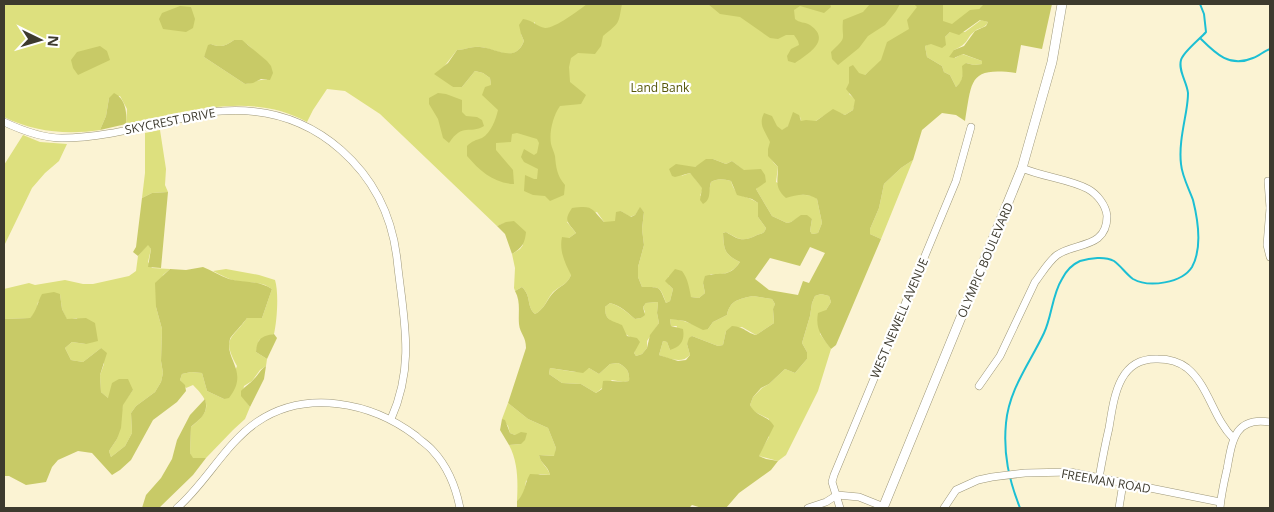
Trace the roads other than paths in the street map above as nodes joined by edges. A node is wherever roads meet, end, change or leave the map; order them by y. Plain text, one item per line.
1 (1062, 4) edge
2 (4, 122) edge
3 (971, 127) dead end
4 (1022, 168) junction
5 (1268, 182) dead end
6 (1270, 208) edge
7 (1270, 258) edge
8 (979, 386) dead end
9 (390, 419) junction
10 (1270, 422) edge
11 (1233, 438) junction
12 (1099, 478) junction
13 (1123, 483) junction
14 (837, 495) junction
15 (1220, 505) edge
16 (177, 508) edge
17 (460, 508) edge
18 (808, 508) edge
19 (840, 508) edge
20 (883, 508) edge
21 (944, 508) edge
22 (1119, 508) edge

1 - 4 main road, OLYMPIC BOULEVARD
2 - 9 street, SKYCREST DRIVE
3 - 14 street, WEST NEWELL AVENUE
4 - 8 street
4 - 20 main road, OLYMPIC BOULEVARD
5 - 6 street
6 - 7 street
9 - 16 street
9 - 17 street
10 - 11 street
11 - 12 street
11 - 15 street
12 - 13 street, FREEMAN ROAD
12 - 21 street, FREEMAN ROAD
13 - 15 street, FREEMAN ROAD
13 - 22 street
14 - 18 street
14 - 19 street, WEST NEWELL AVENUE
14 - 20 street

